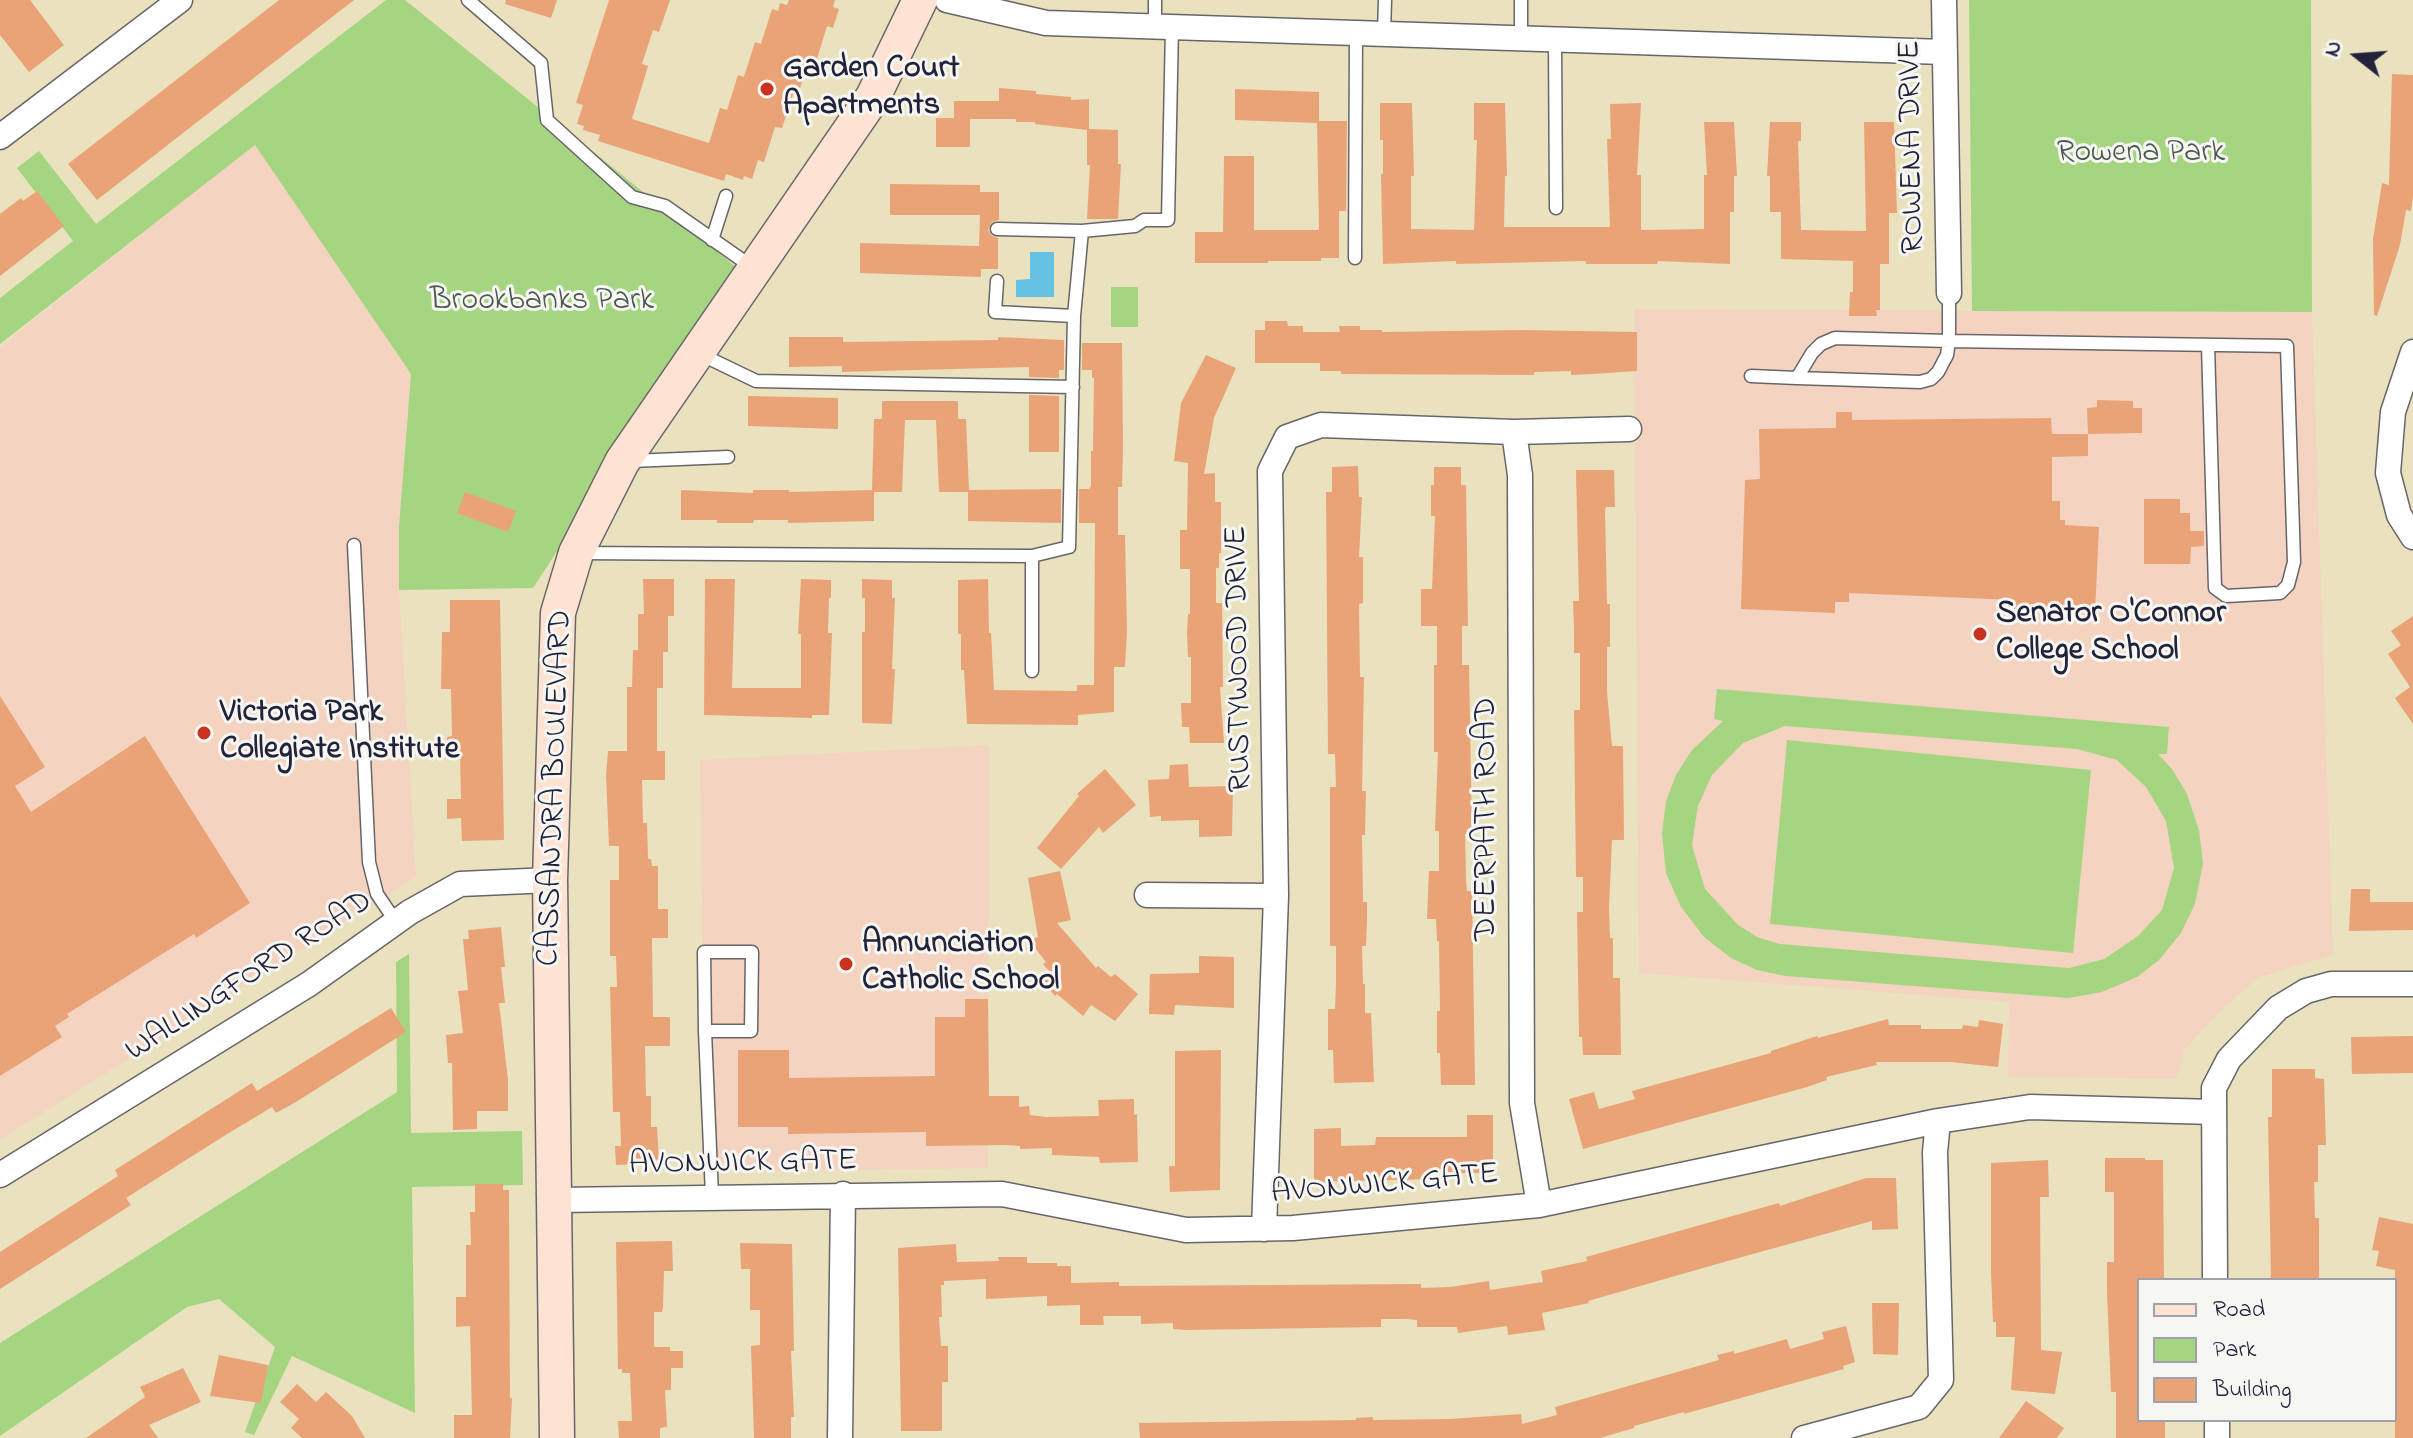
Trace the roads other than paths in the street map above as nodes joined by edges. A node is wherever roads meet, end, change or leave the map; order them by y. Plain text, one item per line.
1 (180, 0) edge
2 (468, 0) edge
3 (920, 0) edge
4 (947, 0) edge
5 (1155, 0) edge
6 (1385, 0) edge
7 (1521, 0) edge
8 (1944, 0) edge
9 (1163, 27) junction
10 (1356, 33) junction
11 (1384, 34) junction
12 (1521, 39) junction
13 (1555, 40) junction
14 (1944, 52) junction
15 (2, 130) edge
16 (726, 196) dead end
17 (1556, 208) dead end
18 (997, 229) dead end
19 (1082, 231) junction
20 (712, 240) junction
21 (1355, 258) dead end
22 (755, 268) junction
23 (997, 281) dead end
24 (1949, 293) joint
25 (1074, 316) junction
26 (1949, 341) junction
27 (2208, 345) junction
28 (697, 352) junction
29 (2413, 352) edge
30 (1751, 376) dead end
31 (1797, 378) junction
32 (1073, 387) junction
33 (1629, 429) dead end
34 (1514, 432) junction
35 (728, 457) dead end
36 (622, 462) junction
37 (2413, 537) edge
38 (354, 545) dead end
39 (576, 553) junction
40 (1032, 556) junction
41 (1032, 671) dead end
42 (550, 880) junction
43 (1147, 895) dead end
44 (1276, 896) junction
45 (396, 922) junction
46 (2413, 984) edge
47 (705, 1031) junction
48 (2214, 1112) junction
49 (1938, 1121) junction
50 (0, 1175) edge
51 (843, 1194) junction
52 (712, 1196) junction
53 (555, 1200) junction
54 (1539, 1205) junction
55 (1264, 1229) junction
56 (2215, 1278) edge
57 (557, 1438) edge
58 (840, 1438) edge
59 (1804, 1438) edge

1 - 15 street
2 - 20 lane
3 - 22 street, CASSANDRA BOULEVARD
4 - 9 street
5 - 9 lane
6 - 11 lane
7 - 12 lane
8 - 14 street, ROWENA DRIVE
9 - 10 street
9 - 19 lane
10 - 11 street
10 - 21 lane
11 - 12 street
12 - 13 street
13 - 14 street
13 - 17 lane
14 - 24 street, ROWENA DRIVE
16 - 20 lane
18 - 19 lane
19 - 25 lane
20 - 22 lane
22 - 28 street, CASSANDRA BOULEVARD
23 - 25 lane
24 - 26 lane
25 - 32 lane
26 - 27 lane
26 - 31 lane
26 - 31 lane
27 - 27 lane
28 - 32 lane
28 - 36 street, CASSANDRA BOULEVARD
29 - 37 street
30 - 31 lane
32 - 40 lane
33 - 34 street, RUSTYWOOD DRIVE
34 - 44 street, RUSTYWOOD DRIVE
34 - 54 street, DEERPATH ROAD
35 - 36 lane
36 - 39 street, CASSANDRA BOULEVARD
38 - 45 lane
39 - 40 lane
39 - 42 street, CASSANDRA BOULEVARD
40 - 41 lane
42 - 45 street, WALLINGFORD ROAD
42 - 53 street, CASSANDRA BOULEVARD
43 - 44 street
44 - 55 street, RUSTYWOOD DRIVE
45 - 50 street, WALLINGFORD ROAD
46 - 48 street
47 - 47 lane
47 - 52 lane
48 - 49 street, AVONWICK GATE
48 - 56 street
49 - 54 street, AVONWICK GATE
49 - 59 street
51 - 52 street, AVONWICK GATE
51 - 55 street, AVONWICK GATE
51 - 58 street
52 - 53 street, AVONWICK GATE
53 - 57 street, CASSANDRA BOULEVARD
54 - 55 street, AVONWICK GATE

